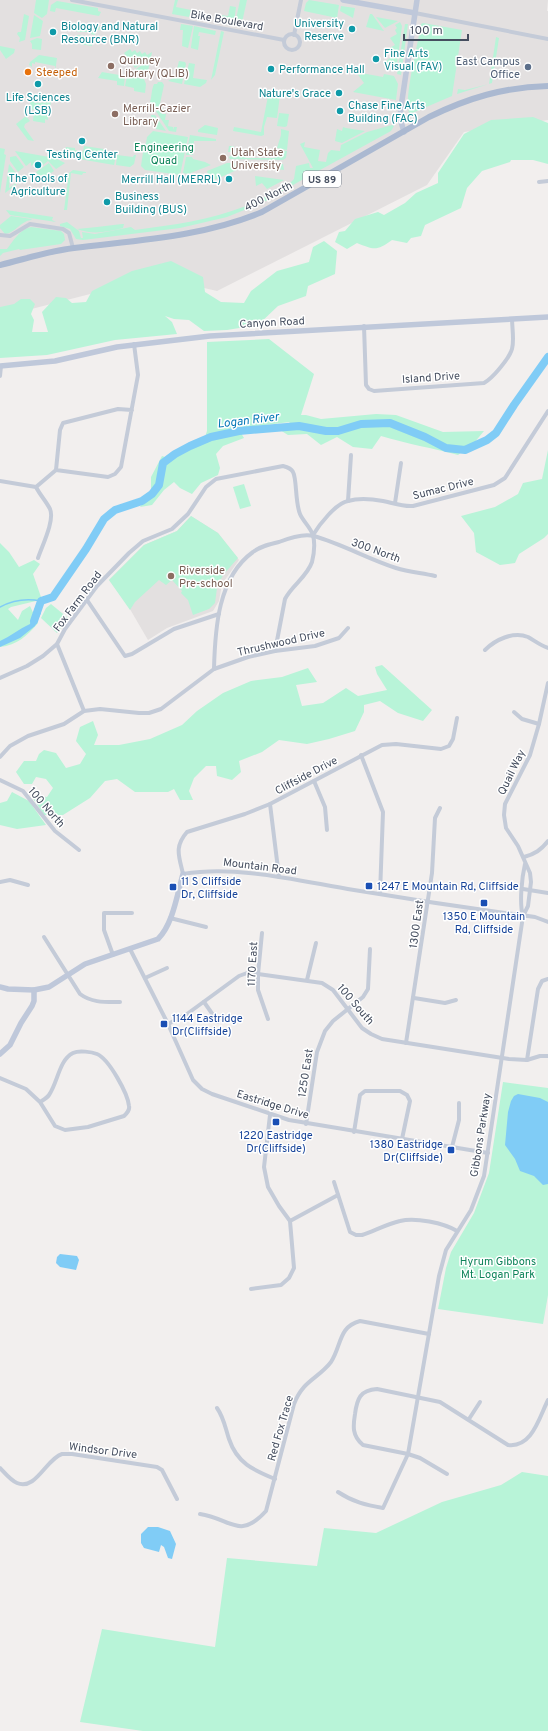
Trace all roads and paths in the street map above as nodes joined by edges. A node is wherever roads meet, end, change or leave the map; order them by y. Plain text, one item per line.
1 (72, 0) edge
2 (301, 0) edge
3 (343, 0) edge
4 (417, 0) edge
5 (415, 13) junction
6 (294, 35) junction
7 (548, 39) edge
8 (284, 40) junction
9 (548, 86) edge
10 (404, 132) junction
11 (548, 181) edge
12 (539, 182) dead end
13 (0, 235) edge
14 (73, 248) junction
15 (0, 265) edge
16 (548, 317) edge
17 (512, 319) junction
18 (364, 326) junction
19 (134, 344) junction
20 (1, 366) edge
21 (0, 376) edge
22 (132, 410) junction
23 (548, 411) edge
24 (350, 455) dead end
25 (401, 463) dead end
26 (56, 470) junction
27 (0, 481) edge
28 (36, 487) junction
29 (348, 501) junction
30 (395, 503) junction
31 (313, 535) junction
32 (38, 558) dead end
33 (435, 576) dead end
34 (87, 600) junction
35 (219, 614) junction
36 (348, 628) dead end
37 (57, 644) junction
38 (548, 648) edge
39 (485, 650) dead end
40 (275, 651) junction
41 (214, 668) junction
42 (0, 678) edge
43 (548, 683) edge
44 (84, 711) junction
45 (514, 712) dead end
46 (457, 718) dead end
47 (539, 724) junction
48 (361, 755) junction
49 (0, 757) edge
50 (0, 780) edge
51 (314, 781) junction
52 (270, 804) junction
53 (440, 808) dead end
54 (327, 830) dead end
55 (548, 841) edge
56 (79, 850) dead end
57 (524, 857) junction
58 (525, 864) junction
59 (182, 874) junction
60 (279, 877) junction
61 (0, 882) edge
62 (28, 885) dead end
63 (522, 889) junction
64 (530, 890) junction
65 (548, 893) edge
66 (380, 894) junction
67 (428, 902) junction
68 (132, 913) dead end
69 (523, 916) junction
70 (170, 918) junction
71 (548, 922) edge
72 (206, 927) dead end
73 (262, 933) dead end
74 (44, 937) dead end
75 (316, 943) dead end
76 (130, 949) junction
77 (370, 949) dead end
78 (112, 955) junction
79 (167, 968) dead end
80 (258, 974) junction
81 (66, 975) junction
82 (145, 978) junction
83 (548, 979) edge
84 (307, 980) junction
85 (0, 987) edge
86 (34, 990) junction
87 (414, 998) junction
88 (456, 1000) dead end
89 (120, 1002) dead end
90 (204, 1002) junction
91 (347, 1009) junction
92 (268, 1019) dead end
93 (218, 1022) dead end
94 (168, 1024) junction
95 (406, 1043) junction
96 (0, 1054) edge
97 (548, 1056) edge
98 (502, 1058) junction
99 (527, 1060) junction
100 (0, 1078) edge
101 (40, 1102) junction
102 (460, 1103) dead end
103 (270, 1115) junction
104 (306, 1124) junction
105 (354, 1132) junction
106 (402, 1139) junction
107 (452, 1147) junction
108 (488, 1153) junction
109 (334, 1182) dead end
110 (338, 1195) junction
111 (290, 1221) junction
112 (457, 1231) junction
113 (251, 1289) dead end
114 (429, 1334) junction
115 (418, 1397) junction
116 (548, 1400) edge
117 (480, 1402) dead end
118 (217, 1408) dead end
119 (469, 1419) junction
120 (408, 1454) junction
121 (0, 1468) edge
122 (447, 1474) dead end
123 (275, 1479) junction
124 (338, 1492) dead end
125 (177, 1499) dead end
126 (200, 1514) dead end

1 - 8 street, Bike Boulevard
2 - 6 street
3 - 5 street
4 - 5 street
5 - 7 street
5 - 10 street
6 - 8 street
6 - 8 street
9 - 10 main road, 400 North / US 89
10 - 14 main road, 400 North / US 89
11 - 12 street
13 - 14 street
14 - 15 main road, 400 North / US 89
16 - 17 street, Canyon Road
17 - 18 street, Canyon Road
17 - 18 street, Island Drive
18 - 19 street, Canyon Road
19 - 20 street, Canyon Road
19 - 22 street
20 - 21 street
22 - 26 street
22 - 26 street
23 - 30 street, Sumac Drive
24 - 29 street
25 - 30 street
26 - 28 street
27 - 28 street
28 - 32 street
29 - 30 street, Sumac Drive
29 - 31 street
31 - 33 street, 300 North
31 - 34 street, Fox Farm Road
31 - 35 street
31 - 40 street
34 - 35 street
34 - 37 street, Fox Farm Road
35 - 41 street
36 - 40 street, Thrushwood Drive
37 - 42 street
37 - 44 street
38 - 39 street
40 - 41 street, Thrushwood Drive
41 - 44 street, Thrushwood Drive
43 - 47 street, Quail Way
44 - 49 street, Thrushwood Drive
45 - 47 street
46 - 48 street, Cliffside Drive
47 - 57 street, Quail Way
48 - 51 street, Cliffside Drive
48 - 66 street
50 - 56 street, 100 North
51 - 52 street, Cliffside Drive
51 - 54 street
52 - 59 street, Cliffside Drive
52 - 60 street
53 - 67 street, 1300 East
55 - 57 street
57 - 58 street, Quail Way
58 - 63 street, Quail Way
58 - 64 street, Quail Way
59 - 60 street, Mountain Road
59 - 70 street
60 - 66 street, Mountain Road
61 - 62 street
63 - 64 street
63 - 69 street, Quail Way
64 - 65 street
64 - 69 street, Quail Way
66 - 67 street, Mountain Road
67 - 69 street, Mountain Road
67 - 87 street, 1300 East
68 - 78 street
69 - 71 street, Mountain Road
69 - 98 street, Gibbons Parkway
70 - 72 street
70 - 76 street
73 - 80 street, 1170 East
74 - 81 street
75 - 84 street
76 - 78 street
76 - 82 street, Eastridge Drive
77 - 91 street, 1250 East
78 - 81 street
79 - 82 street
80 - 84 street, 100 South
80 - 90 street, 100 South
80 - 92 street, 1170 East
81 - 86 street
81 - 89 street
82 - 94 street, Eastridge Drive
83 - 99 street
84 - 91 street, 100 South
85 - 86 street
86 - 96 street
87 - 88 street
87 - 95 street, 1300 East
90 - 93 street
90 - 94 street, 100 South
91 - 95 street, 100 South
91 - 104 street, 1250 East
94 - 103 street, Eastridge Drive
95 - 98 street, 100 South
97 - 99 street, 100 South
98 - 99 street, 100 South
98 - 108 street, Gibbons Parkway
100 - 101 street
101 - 101 street
102 - 107 street
103 - 104 street, Eastridge Drive
103 - 111 street
104 - 105 street, Eastridge Drive
105 - 106 street, Eastridge Drive
105 - 106 street
106 - 107 street, Eastridge Drive
107 - 108 street, Eastridge Drive
108 - 112 street, Gibbons Parkway
109 - 110 street
110 - 111 street
110 - 112 street
111 - 113 street
112 - 114 street, Gibbons Parkway
114 - 115 street, Gibbons Parkway
114 - 123 street, Red Fox Trace
115 - 119 street
115 - 120 street, Gibbons Parkway
115 - 120 street
116 - 119 street
117 - 119 street
118 - 123 street
120 - 122 street
120 - 124 street, Gibbons Parkway
121 - 125 street, Windsor Drive
123 - 126 street, Red Fox Trace

